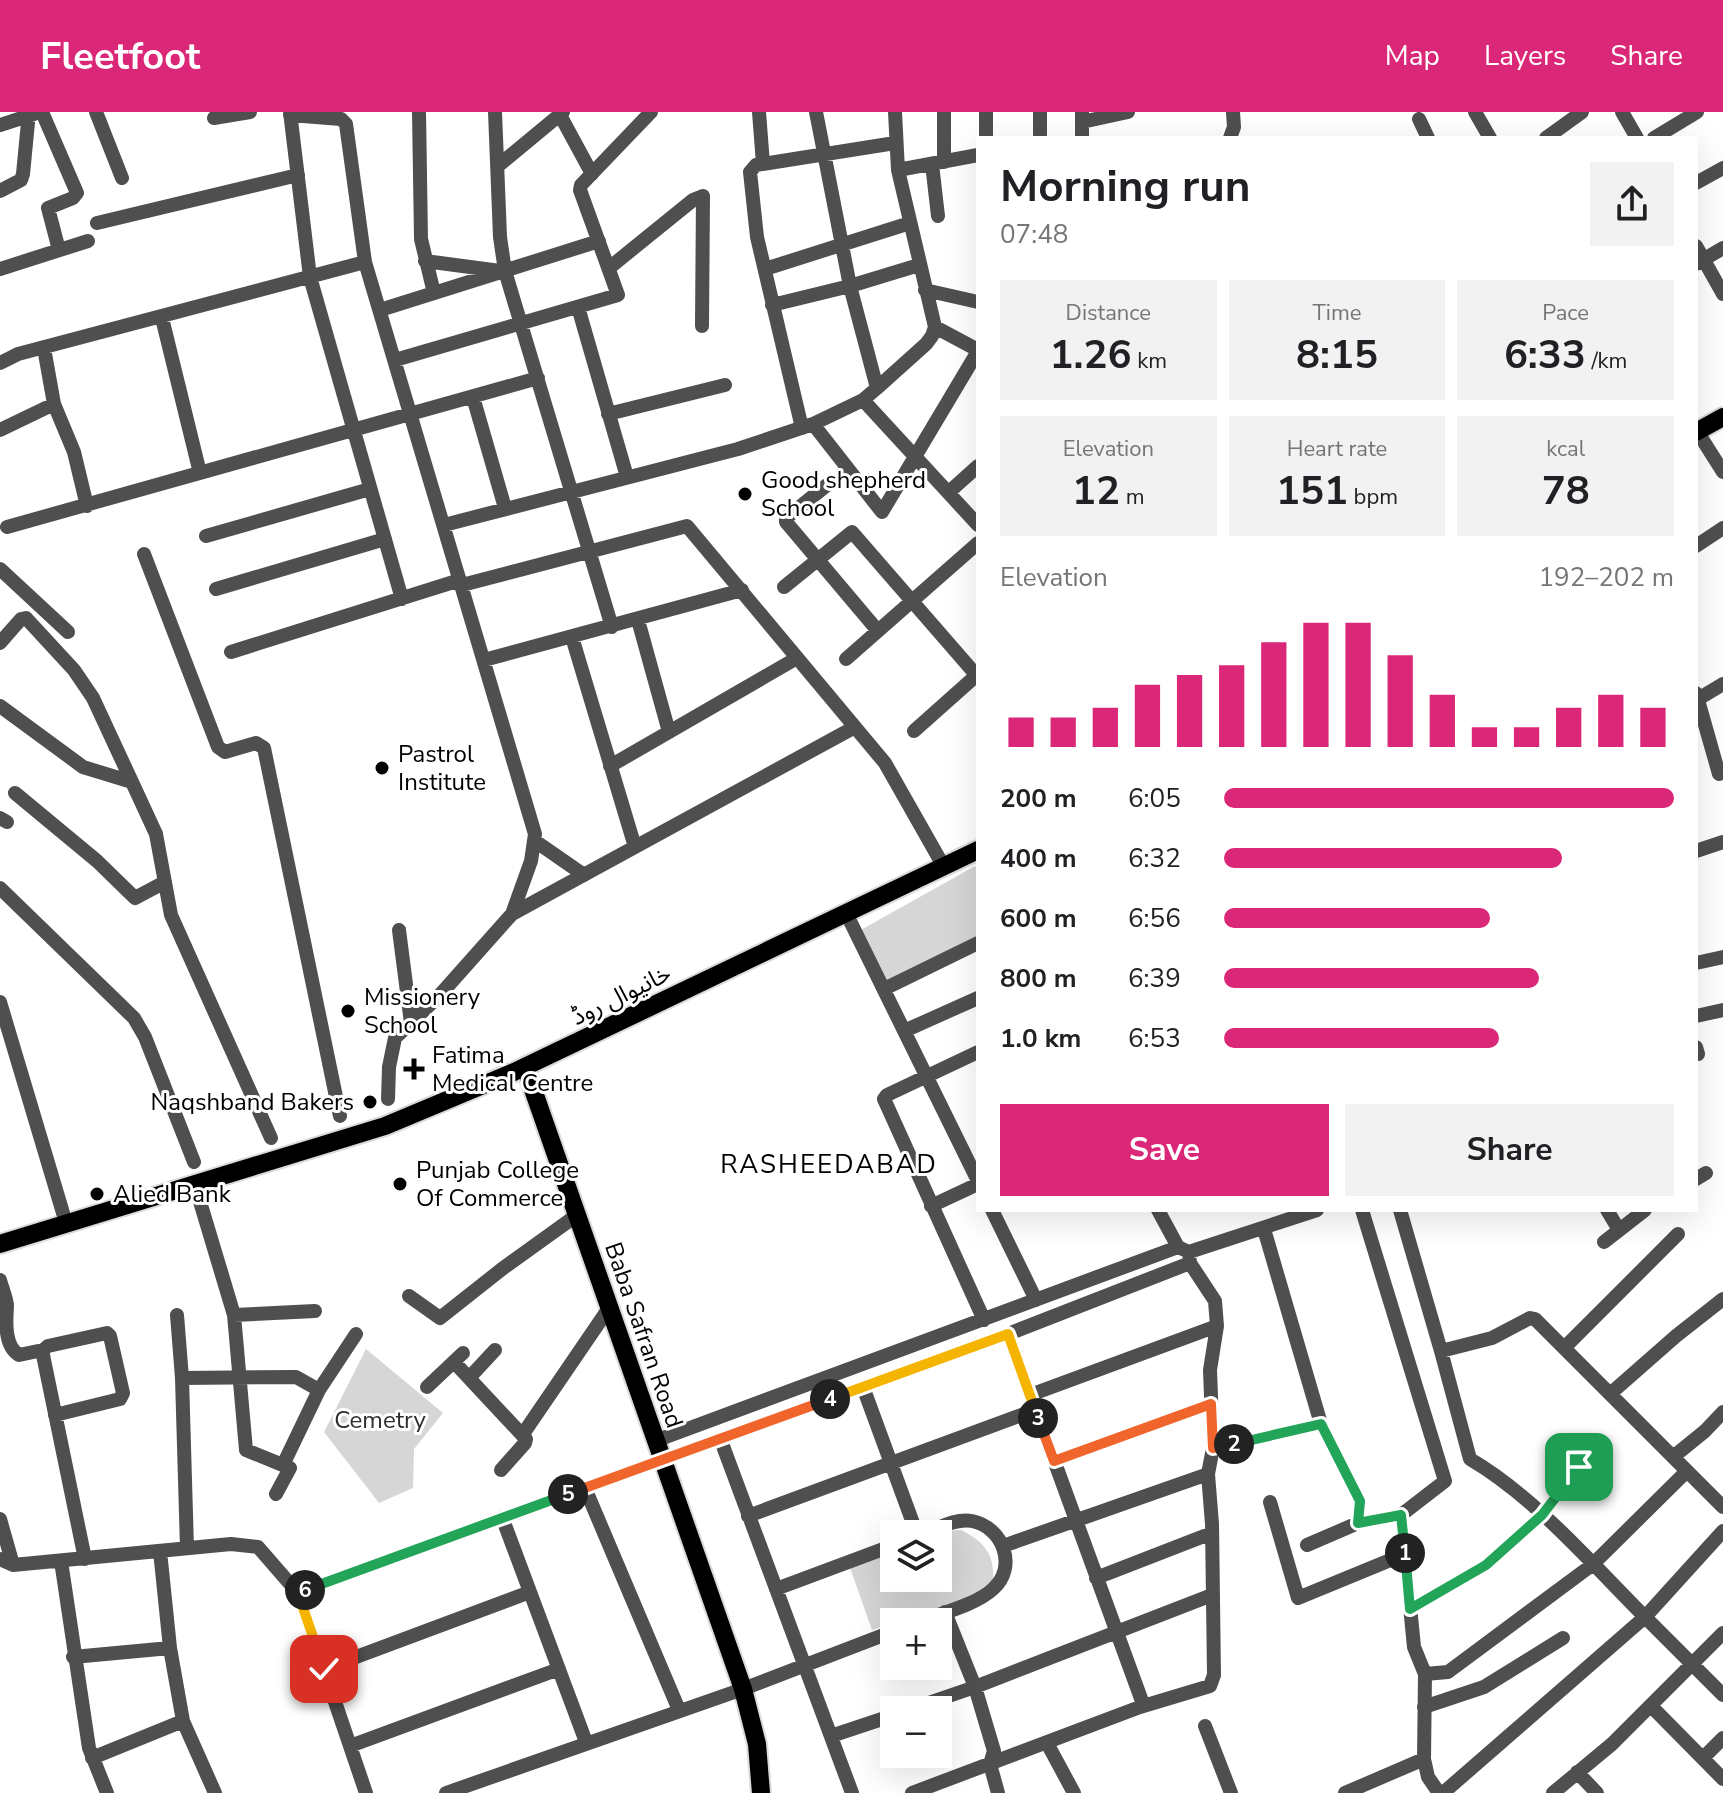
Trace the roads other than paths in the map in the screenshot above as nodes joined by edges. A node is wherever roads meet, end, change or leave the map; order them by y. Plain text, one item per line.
1 (96, 112) edge
2 (250, 112) edge
3 (419, 112) edge
4 (495, 112) edge
5 (651, 112) edge
6 (759, 112) edge
7 (816, 112) edge
8 (895, 112) edge
9 (944, 112) edge
10 (986, 112) edge
11 (1040, 112) edge
12 (1128, 112) edge
13 (1233, 112) edge
14 (1475, 112) edge
15 (1582, 112) edge
16 (1622, 112) edge
17 (1697, 112) edge
18 (35, 113) edge
19 (561, 113) edge
20 (290, 114) edge
21 (341, 116) edge
22 (1082, 117) edge
23 (214, 118) dead end
24 (1419, 119) dead end
25 (0, 125) edge
26 (986, 136) edge
27 (1040, 136) edge
28 (1231, 136) edge
29 (1427, 136) edge
30 (1489, 136) edge
31 (1549, 136) edge
32 (1636, 136) edge
33 (1657, 136) edge
34 (895, 143) junction
35 (822, 153) junction
36 (976, 155) edge
37 (938, 163) junction
38 (763, 164) junction
39 (499, 165) junction
40 (1723, 168) edge
41 (898, 170) junction
42 (592, 174) junction
43 (298, 175) junction
44 (122, 178) dead end
45 (1698, 182) edge
46 (0, 191) edge
47 (938, 216) dead end
48 (97, 223) dead end
49 (910, 223) junction
50 (88, 241) dead end
51 (599, 241) junction
52 (843, 245) junction
53 (1723, 248) edge
54 (59, 250) junction
55 (425, 261) junction
56 (365, 262) junction
57 (1700, 262) edge
58 (919, 265) junction
59 (609, 268) junction
60 (0, 269) edge
61 (765, 269) junction
62 (505, 271) junction
63 (310, 277) junction
64 (850, 286) junction
65 (925, 290) junction
66 (434, 293) junction
67 (1723, 294) edge
68 (976, 302) edge
69 (772, 305) junction
70 (578, 307) junction
71 (380, 310) junction
72 (162, 318) junction
73 (521, 324) junction
74 (702, 326) dead end
75 (935, 327) junction
76 (44, 348) junction
77 (976, 349) edge
78 (976, 353) edge
79 (395, 360) junction
80 (0, 363) edge
81 (538, 378) junction
82 (725, 385) dead end
83 (877, 388) junction
84 (473, 397) junction
85 (863, 400) junction
86 (54, 404) junction
87 (1723, 408) edge
88 (411, 414) junction
89 (608, 414) junction
90 (1723, 417) edge
91 (1698, 422) edge
92 (807, 426) junction
93 (0, 430) edge
94 (354, 430) junction
95 (1698, 431) edge
96 (1698, 434) edge
97 (1719, 455) edge
98 (916, 458) junction
99 (976, 468) edge
100 (1723, 472) edge
101 (200, 473) junction
102 (627, 477) junction
103 (827, 485) dead end
104 (370, 489) junction
105 (571, 491) junction
106 (949, 492) junction
107 (87, 506) junction
108 (505, 508) junction
109 (976, 523) edge
110 (444, 525) junction
111 (7, 527) dead end
112 (1723, 528) edge
113 (206, 536) dead end
114 (385, 539) junction
115 (976, 545) edge
116 (1698, 545) edge
117 (589, 551) junction
118 (144, 554) dead end
119 (817, 560) junction
120 (0, 569) edge
121 (461, 583) junction
122 (784, 587) dead end
123 (216, 589) dead end
124 (742, 590) junction
125 (402, 599) junction
126 (913, 601) junction
127 (638, 620) junction
128 (612, 627) junction
129 (878, 631) junction
130 (68, 632) dead end
131 (572, 637) junction
132 (0, 643) edge
133 (231, 652) dead end
134 (797, 658) junction
135 (846, 659) dead end
136 (484, 660) junction
137 (976, 675) edge
138 (976, 677) edge
139 (1723, 684) edge
140 (1698, 696) edge
141 (1698, 700) edge
142 (0, 706) edge
143 (855, 727) junction
144 (914, 731) dead end
145 (669, 732) junction
146 (610, 766) junction
147 (1723, 772) edge
148 (132, 782) junction
149 (15, 793) dead end
150 (535, 841) junction
151 (976, 841) edge
152 (1723, 842) edge
153 (635, 847) junction
154 (1698, 850) edge
155 (976, 851) edge
156 (940, 860) junction
157 (584, 875) junction
158 (165, 882) junction
159 (0, 888) edge
160 (512, 914) junction
161 (851, 923) dead end
162 (399, 930) dead end
163 (976, 944) edge
164 (1723, 957) edge
165 (1698, 963) edge
166 (884, 989) junction
167 (976, 999) edge
168 (0, 1002) edge
169 (1723, 1010) edge
170 (1698, 1016) edge
171 (411, 1023) junction
172 (904, 1031) junction
173 (976, 1058) edge
174 (927, 1076) junction
175 (529, 1078) dead end
176 (388, 1099) dead end
177 (340, 1116) dead end
178 (271, 1138) dead end
179 (194, 1162) dead end
180 (976, 1179) edge
181 (976, 1184) edge
182 (198, 1195) dead end
183 (931, 1206) junction
184 (993, 1212) edge
185 (1159, 1212) edge
186 (1311, 1212) edge
187 (1363, 1212) edge
188 (1401, 1212) edge
189 (1608, 1212) edge
190 (1642, 1212) edge
191 (63, 1213) junction
192 (577, 1215) junction
193 (1264, 1229) junction
194 (1619, 1230) junction
195 (0, 1233) edge
196 (1678, 1234) dead end
197 (1604, 1242) dead end
198 (0, 1244) edge
199 (1186, 1254) junction
200 (0, 1280) edge
201 (409, 1296) dead end
202 (1723, 1299) edge
203 (1036, 1300) junction
204 (609, 1308) junction
205 (315, 1311) dead end
206 (177, 1315) dead end
207 (234, 1315) junction
208 (984, 1320) junction
209 (1217, 1326) junction
210 (356, 1334) dead end
211 (1008, 1334) junction
212 (1564, 1348) junction
213 (495, 1350) dead end
214 (1441, 1351) junction
215 (41, 1352) junction
216 (241, 1377) junction
217 (182, 1378) junction
218 (469, 1378) junction
219 (427, 1387) dead end
220 (863, 1387) junction
221 (319, 1390) junction
222 (1610, 1394) junction
223 (1030, 1395) junction
224 (1211, 1404) junction
225 (1035, 1410) junction
226 (1723, 1412) edge
227 (55, 1415) junction
228 (1321, 1424) junction
229 (523, 1434) junction
230 (720, 1438) junction
231 (655, 1441) junction
232 (1213, 1448) junction
233 (1673, 1457) junction
234 (662, 1460) junction
235 (1054, 1461) junction
236 (891, 1464) junction
237 (283, 1465) junction
238 (1579, 1467) dead end
239 (501, 1470) dead end
240 (1687, 1471) junction
241 (1208, 1474) junction
242 (585, 1488) junction
243 (276, 1494) dead end
244 (1270, 1502) dead end
245 (1723, 1507) edge
246 (1401, 1515) junction
247 (1542, 1515) junction
248 (748, 1516) junction
249 (502, 1517) junction
250 (0, 1519) edge
251 (912, 1520) edge
252 (1075, 1521) junction
253 (1358, 1523) junction
254 (952, 1524) edge
255 (1723, 1531) edge
256 (1212, 1533) junction
257 (1307, 1545) dead end
258 (1003, 1546) junction
259 (187, 1548) junction
260 (880, 1550) edge
261 (160, 1551) junction
262 (1405, 1554) junction
263 (85, 1559) junction
264 (61, 1561) junction
265 (7, 1562) edge
266 (1592, 1565) junction
267 (1096, 1578) junction
268 (776, 1589) junction
269 (530, 1592) junction
270 (298, 1593) junction
271 (1212, 1595) junction
272 (952, 1609) edge
273 (1410, 1609) junction
274 (1645, 1617) junction
275 (952, 1630) edge
276 (1117, 1633) junction
277 (1723, 1633) edge
278 (880, 1636) edge
279 (1563, 1638) dead end
280 (170, 1648) junction
281 (73, 1657) junction
282 (804, 1665) junction
283 (1693, 1665) junction
284 (324, 1669) junction
285 (559, 1669) junction
286 (1425, 1674) junction
287 (975, 1687) junction
288 (743, 1689) junction
289 (1723, 1695) edge
290 (949, 1696) edge
291 (1651, 1706) junction
292 (1140, 1707) junction
293 (1424, 1707) junction
294 (679, 1710) junction
295 (880, 1720) edge
296 (183, 1721) junction
297 (1205, 1726) dead end
298 (831, 1736) junction
299 (1723, 1738) edge
300 (586, 1742) junction
301 (1047, 1743) junction
302 (350, 1746) junction
303 (92, 1758) junction
304 (1703, 1758) junction
305 (1424, 1759) junction
306 (990, 1764) junction
307 (1577, 1772) junction
308 (1723, 1779) edge
309 (107, 1793) edge
310 (215, 1793) edge
311 (366, 1793) edge
312 (446, 1793) edge
313 (761, 1793) edge
314 (852, 1793) edge
315 (912, 1793) edge
316 (998, 1793) edge
317 (1074, 1793) edge
318 (1231, 1793) edge
319 (1345, 1793) edge
320 (1441, 1793) edge
321 (1553, 1793) edge
322 (1597, 1793) edge

1 - 44 street
2 - 23 street
3 - 55 street
4 - 39 street
5 - 42 street
6 - 38 street
7 - 35 street
8 - 34 street
9 - 37 street
10 - 26 street
11 - 27 street
12 - 22 street
13 - 28 street
14 - 30 street
15 - 31 street
16 - 32 street
17 - 33 street
18 - 25 street
18 - 46 street
18 - 54 street
19 - 39 street
19 - 42 street
20 - 21 street
20 - 43 street
21 - 56 street
24 - 29 street
34 - 35 street
34 - 41 street
35 - 38 street
35 - 52 street
36 - 37 street
37 - 41 street
37 - 47 street
38 - 61 street
39 - 62 street
40 - 45 street
41 - 49 street
42 - 51 street
43 - 48 street
43 - 63 street
49 - 52 street
49 - 58 street
50 - 54 street
51 - 59 street
51 - 62 street
52 - 61 street
52 - 64 street
53 - 57 street
54 - 60 street
55 - 62 street
55 - 66 street
56 - 63 street
56 - 71 street
57 - 67 street
58 - 64 street
58 - 65 street
59 - 70 street
59 - 74 street
61 - 69 street
62 - 66 street
62 - 73 street
63 - 72 street
63 - 94 street
64 - 69 street
64 - 83 street
65 - 68 street
65 - 75 street
66 - 71 street
69 - 92 street
70 - 73 street
70 - 89 street
71 - 79 street
72 - 76 street
72 - 101 street
73 - 79 street
73 - 81 street
75 - 77 street
75 - 83 street
76 - 80 street
76 - 86 street
78 - 98 street
79 - 88 street
81 - 84 street
81 - 105 street
82 - 89 street
83 - 85 street
84 - 88 street
84 - 108 street
85 - 92 street
85 - 98 street
86 - 93 street
86 - 107 street
87 - 91 main road
88 - 94 street
88 - 110 street
89 - 102 street
90 - 95 main road
92 - 98 street
92 - 102 street
94 - 101 street
94 - 104 street
96 - 97 street
97 - 100 street
98 - 106 street
99 - 106 street
101 - 107 street
102 - 105 street
103 - 119 street
104 - 113 street
104 - 114 street
105 - 108 street
105 - 117 street
106 - 109 street
107 - 111 street
108 - 110 street
110 - 121 street
112 - 116 street
114 - 123 street
114 - 125 street
115 - 126 street
117 - 121 street
117 - 124 street
117 - 128 street
118 - 177 street
119 - 122 street
119 - 126 street
119 - 129 street
120 - 130 street
121 - 125 street
121 - 136 street
124 - 127 street
124 - 134 street
125 - 133 street
126 - 129 street
126 - 137 street
127 - 128 street
127 - 145 street
128 - 131 street
129 - 135 street
131 - 136 street
131 - 146 street
132 - 148 street
134 - 143 street
134 - 145 street
136 - 150 street
138 - 144 street
139 - 140 street
141 - 147 street
142 - 148 street
143 - 153 street
143 - 156 street
145 - 146 street
146 - 153 street
148 - 158 street
149 - 158 street
150 - 157 street
150 - 160 street
151 - 156 main road, خانیوال روڈ
152 - 154 street
153 - 157 street
155 - 198 main road, خانیوال روڈ
156 - 191 main road, خانیوال روڈ
157 - 160 street
158 - 178 street
159 - 179 street
160 - 171 street
161 - 166 street
162 - 171 street
163 - 166 street
164 - 165 street
166 - 172 street
167 - 172 street
168 - 191 street
169 - 170 street
171 - 176 street
172 - 174 street
173 - 174 street
174 - 180 street
174 - 183 street
175 - 192 main road, Baba Safran Road
181 - 183 street
182 - 207 street
183 - 208 street
184 - 203 street
185 - 199 street
186 - 193 street
187 - 246 street
188 - 214 street
189 - 194 street
190 - 194 street
191 - 195 main road, خانیوال روڈ
192 - 201 street
192 - 204 main road, Baba Safran Road
193 - 199 street
193 - 228 street
194 - 197 street
196 - 212 street
199 - 203 street
199 - 209 street
199 - 211 street
200 - 215 street
202 - 222 street
203 - 208 street
204 - 229 street
204 - 231 main road, Baba Safran Road
205 - 207 street
206 - 217 street
207 - 216 street
208 - 231 street
209 - 223 street
209 - 224 street
210 - 221 street
211 - 220 street
211 - 223 street
212 - 214 street
212 - 222 street
213 - 218 street
214 - 247 street
215 - 227 street
215 - 227 street
216 - 217 street
216 - 221 street
216 - 237 street
217 - 259 street
218 - 219 street
218 - 229 street
220 - 230 street
220 - 236 street
221 - 237 street
222 - 233 street
223 - 225 street
224 - 232 street
224 - 235 street
225 - 235 street
225 - 236 street
226 - 233 street
227 - 263 street
228 - 232 street
228 - 253 street
229 - 239 street
230 - 234 street
230 - 248 street
231 - 234 main road, Baba Safran Road
232 - 241 street
233 - 240 street
234 - 242 street
234 - 288 main road, Baba Safran Road
235 - 252 street
236 - 248 street
236 - 251 street
237 - 243 street
238 - 247 street
240 - 245 street
240 - 266 street
241 - 252 street
241 - 256 street
242 - 249 street
242 - 294 street
244 - 262 street
246 - 253 street
246 - 262 street
247 - 266 street
247 - 273 street
248 - 268 street
249 - 269 street
249 - 270 street
250 - 265 street
252 - 258 street
252 - 267 street
253 - 257 street
254 - 258 street
255 - 274 street
256 - 267 street
256 - 271 street
258 - 272 street
259 - 261 street
259 - 270 street
260 - 268 street
261 - 263 street
261 - 280 street
262 - 273 street
263 - 264 street
264 - 265 street
264 - 281 street
266 - 274 street
266 - 286 street
267 - 276 street
268 - 282 street
269 - 284 street
269 - 285 street
270 - 284 street
271 - 276 street
271 - 292 street
273 - 286 street
274 - 283 street
274 - 320 street
275 - 287 street
276 - 287 street
276 - 292 street
277 - 283 street
278 - 282 street
279 - 293 street
280 - 281 street
280 - 296 street
281 - 303 street
282 - 288 street
282 - 298 street
283 - 289 street
283 - 291 street
284 - 302 street
285 - 300 street
285 - 302 street
286 - 293 street
287 - 290 street
287 - 306 street
288 - 294 street
288 - 313 main road, Baba Safran Road
291 - 304 street
291 - 307 street
292 - 301 street
293 - 305 street
294 - 300 street
295 - 298 street
296 - 303 street
296 - 310 street
297 - 318 street
298 - 314 street
299 - 304 street
300 - 312 street
301 - 306 street
301 - 317 street
302 - 311 street
303 - 309 street
304 - 308 street
305 - 319 street
305 - 320 street
306 - 315 street
306 - 316 street
307 - 321 street
307 - 322 street

